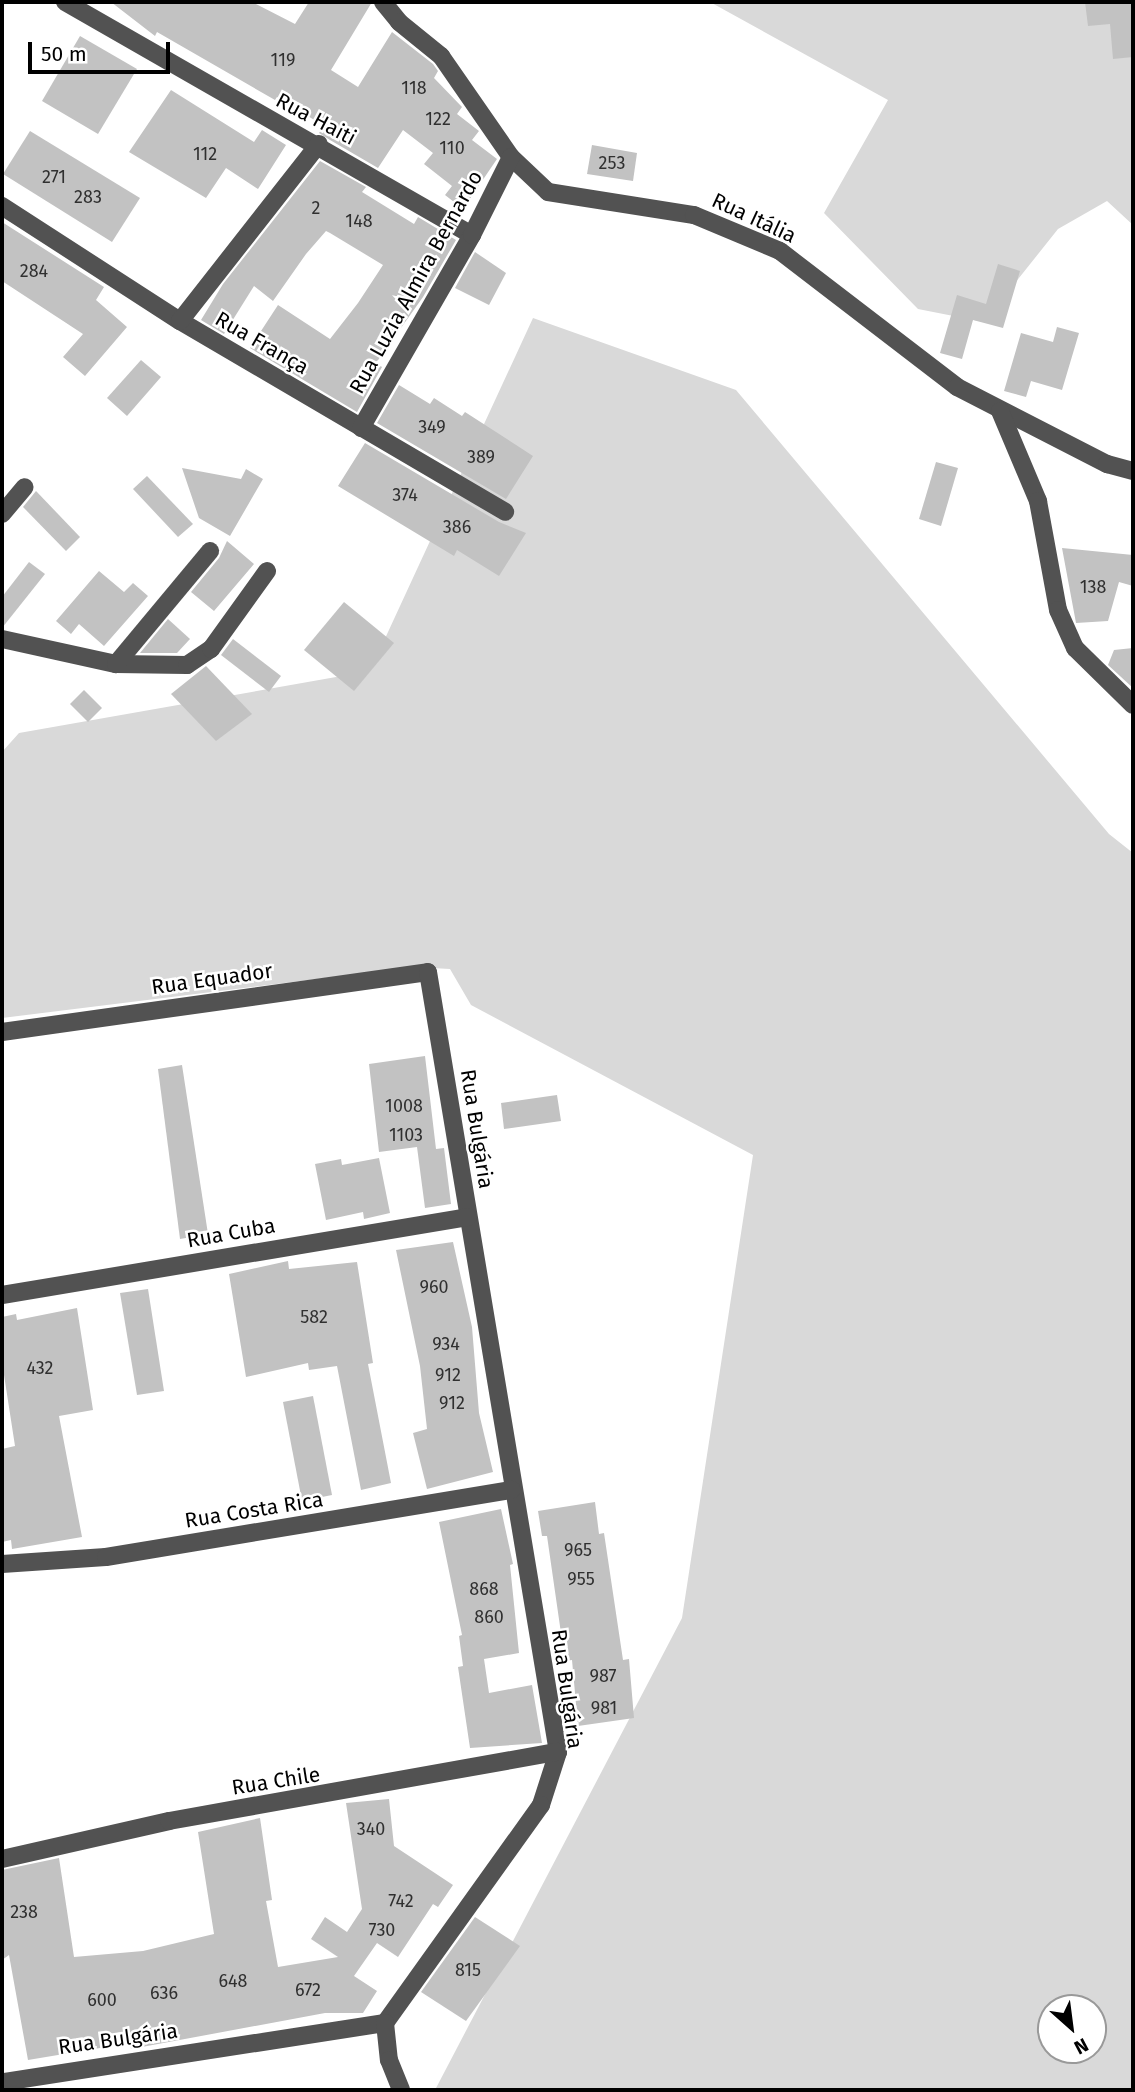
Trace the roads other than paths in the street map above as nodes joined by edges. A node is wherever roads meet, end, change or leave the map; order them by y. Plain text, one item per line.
1 (65, 2) edge
2 (383, 2) edge
3 (319, 144) junction
4 (511, 157) junction
5 (2, 206) edge
6 (472, 235) junction
7 (180, 321) junction
8 (1000, 411) junction
9 (361, 428) junction
10 (1133, 471) edge
11 (25, 487) dead end
12 (505, 512) dead end
13 (2, 514) edge
14 (210, 551) dead end
15 (267, 571) dead end
16 (2, 639) edge
17 (116, 664) junction
18 (1133, 705) edge
19 (428, 972) joint
20 (2, 1032) edge
21 (468, 1217) junction
22 (2, 1295) edge
23 (512, 1490) junction
24 (2, 1564) edge
25 (558, 1752) junction
26 (2, 1859) edge
27 (384, 2023) junction
28 (2, 2082) edge
29 (401, 2090) edge

1 - 3 street, Rua Haiti
2 - 4 street, Rua Itália
3 - 6 street, Rua Haiti
3 - 7 street
4 - 6 street, Rua Luzia Almira Bernardo
4 - 8 street, Rua Itália
5 - 7 street, Rua França
6 - 9 street, Rua Luzia Almira Bernardo
7 - 9 street, Rua França
8 - 10 street, Rua Itália
8 - 18 street
9 - 12 street, Rua França
11 - 13 street
14 - 17 street
15 - 17 street
16 - 17 street
19 - 20 street, Rua Equador
19 - 21 street, Rua Bulgária
21 - 22 street, Rua Cuba
21 - 23 street, Rua Bulgária
23 - 24 street, Rua Costa Rica
23 - 25 street, Rua Bulgária
25 - 26 street, Rua Chile
25 - 27 street, Rua Bulgária
27 - 28 street, Rua Bulgária
27 - 29 street

